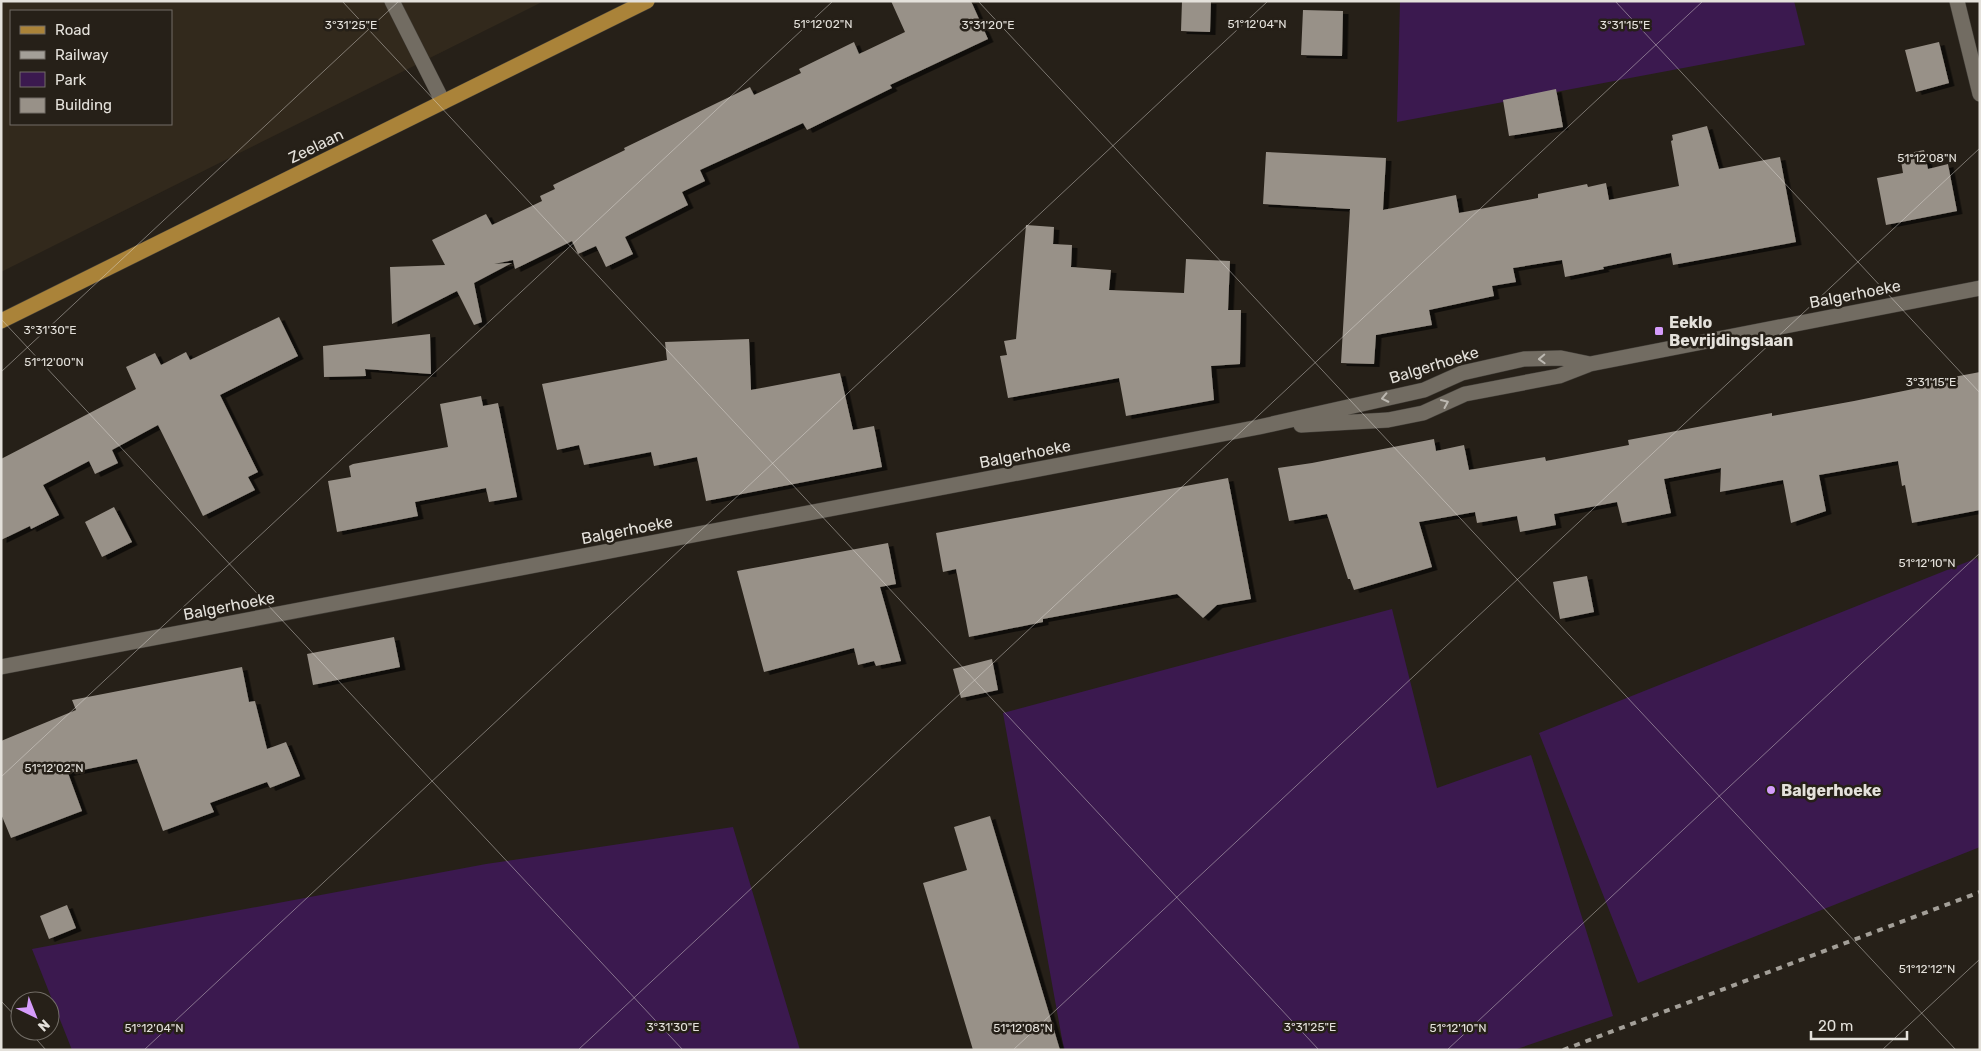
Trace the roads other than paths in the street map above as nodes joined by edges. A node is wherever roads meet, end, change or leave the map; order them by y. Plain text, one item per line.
1 (392, 1) edge
2 (647, 1) edge
3 (1957, 1) edge
4 (1980, 94) edge
5 (443, 102) junction
6 (1980, 288) edge
7 (1, 321) edge
8 (1590, 364) junction
9 (1259, 427) junction
10 (1, 667) edge

1 - 5 main road
2 - 5 main road, Zeelaan
3 - 4 main road
5 - 7 main road, Zeelaan
6 - 8 main road, Balgerhoeke
9 -> 8 main road, Balgerhoeke
8 -> 9 main road, Balgerhoeke
9 - 10 main road, Balgerhoeke

